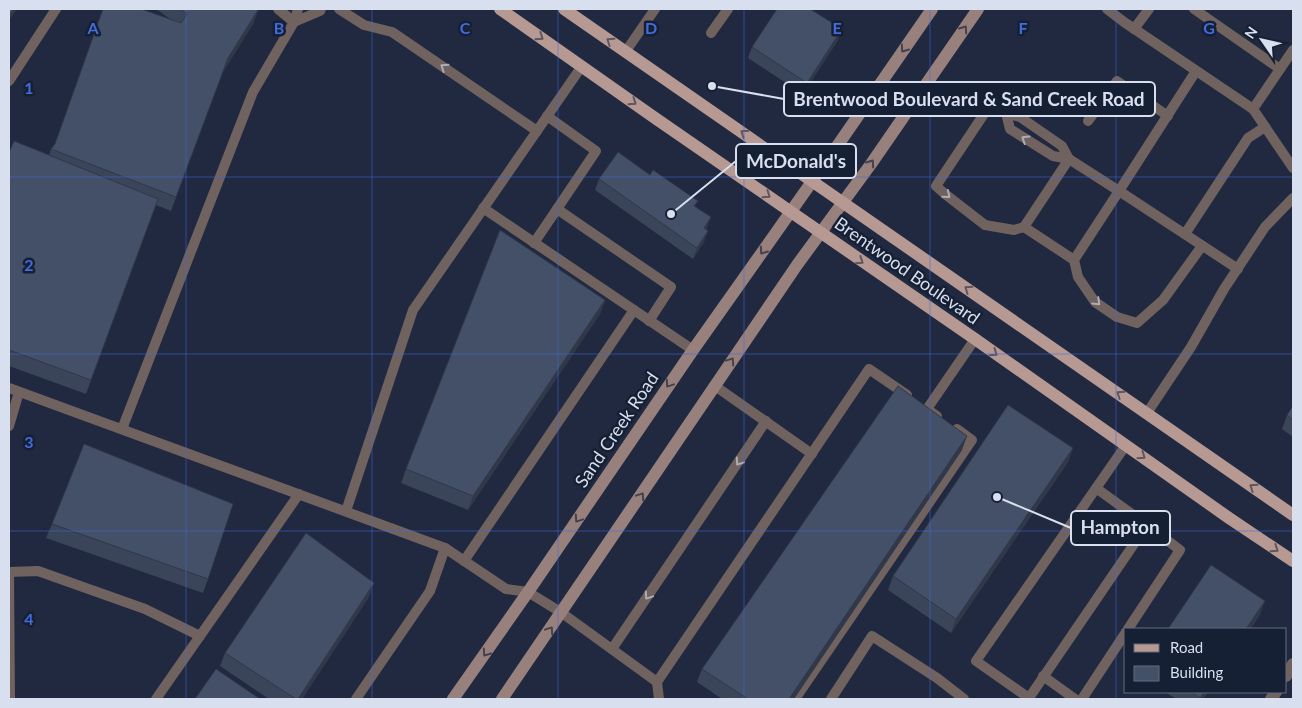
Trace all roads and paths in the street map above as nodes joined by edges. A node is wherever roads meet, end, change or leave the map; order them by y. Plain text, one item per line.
1 (56, 9) edge
2 (278, 9) edge
3 (298, 9) edge
4 (321, 9) edge
5 (339, 9) edge
6 (500, 9) edge
7 (564, 9) edge
8 (655, 9) edge
9 (728, 9) edge
10 (932, 9) edge
11 (978, 9) edge
12 (1107, 9) edge
13 (1149, 9) edge
14 (1194, 9) edge
15 (294, 22) junction
16 (1134, 29) junction
17 (711, 33) dead end
18 (1293, 50) edge
19 (626, 51) junction
20 (582, 66) junction
21 (1280, 69) junction
22 (1196, 71) junction
23 (9, 81) edge
24 (1253, 109) junction
25 (1006, 113) junction
26 (547, 116) junction
27 (1168, 116) junction
28 (1088, 121) dead end
29 (1265, 127) junction
30 (537, 131) junction
31 (1069, 159) junction
32 (1293, 168) edge
33 (812, 181) junction
34 (1119, 191) junction
35 (1293, 198) edge
36 (843, 202) junction
37 (484, 208) junction
38 (557, 209) junction
39 (791, 211) junction
40 (1024, 228) junction
41 (820, 232) junction
42 (1185, 234) junction
43 (534, 243) junction
44 (1202, 246) junction
45 (1074, 260) junction
46 (1238, 269) junction
47 (634, 310) junction
48 (649, 321) junction
49 (976, 340) junction
50 (693, 350) junction
51 (715, 386) junction
52 (9, 388) edge
53 (19, 392) junction
54 (920, 404) junction
55 (1147, 413) junction
56 (766, 421) junction
57 (9, 426) edge
58 (122, 429) junction
59 (1126, 445) junction
60 (812, 454) junction
61 (1096, 488) junction
62 (299, 494) junction
63 (346, 511) junction
64 (1293, 515) edge
65 (1147, 526) junction
66 (445, 548) junction
67 (464, 560) junction
68 (1293, 561) edge
69 (9, 573) edge
70 (528, 592) junction
71 (562, 613) junction
72 (1129, 628) edge
73 (200, 636) junction
74 (1124, 636) edge
75 (612, 649) junction
76 (1043, 676) junction
77 (657, 682) junction
78 (10, 699) edge
79 (156, 699) edge
80 (356, 699) edge
81 (454, 699) edge
82 (502, 699) edge
83 (659, 699) edge
84 (795, 699) edge
85 (831, 699) edge
86 (964, 699) edge
87 (1076, 699) edge
88 (1082, 699) edge

1 - 23 lane
2 - 15 lane
3 - 15 lane
4 - 15 lane
30 -> 5 lane
6 -> 20 main road, Brentwood Boulevard
19 -> 7 main road, Brentwood Boulevard
8 - 19 lane
9 - 17 lane
10 -> 33 main road, Sand Creek Road
36 -> 11 main road
12 - 16 lane
13 - 16 lane
14 - 21 lane
15 - 58 lane
16 - 22 lane
18 - 21 lane
33 -> 19 main road, Brentwood Boulevard
20 - 26 lane
20 -> 39 main road, Brentwood Boulevard
21 - 24 lane
22 - 24 lane
22 - 27 lane
24 - 29 lane
25 - 31 lane
31 -> 25 lane
25 -> 40 lane
26 - 30 lane
26 - 38 lane
27 - 28 lane
27 - 34 lane
29 - 32 lane
29 - 42 lane
30 - 37 lane
31 - 34 lane
31 - 40 lane
33 - 36 main road, Brentwood Boulevard
33 - 39 main road, Sand Creek Road
34 - 42 lane
34 - 45 lane
35 - 46 lane
36 - 41 main road
55 -> 36 main road, Brentwood Boulevard
37 - 43 lane
37 - 63 lane
38 - 43 lane
38 - 48 lane
39 - 41 main road, Brentwood Boulevard
39 -> 50 main road, Sand Creek Road
40 - 45 lane
41 -> 49 main road, Brentwood Boulevard
51 -> 41 main road
42 - 44 lane
43 - 47 lane
45 -> 44 lane
44 - 46 lane
46 - 55 lane
47 - 48 lane
47 - 67 lane
48 - 50 lane
49 - 54 lane
49 -> 59 main road, Brentwood Boulevard
50 -> 70 main road, Sand Creek Road
51 - 56 lane
71 -> 51 main road
52 - 53 lane
53 - 57 lane
53 - 58 lane
54 - 60 lane
54 - 84 lane
64 -> 55 main road, Brentwood Boulevard
56 - 60 lane
56 -> 75 lane
58 - 62 lane
59 - 61 lane
59 -> 68 main road, Brentwood Boulevard
60 - 77 lane
61 - 65 lane
61 - 76 lane
62 - 63 lane
62 - 73 lane
63 - 66 lane
65 - 72 lane
65 - 76 lane
66 - 67 lane
66 - 80 lane
67 - 70 lane
69 - 73 lane
69 - 78 lane
70 - 71 lane
70 -> 81 main road, Sand Creek Road
71 - 75 lane
82 -> 71 main road
73 - 79 lane
74 - 88 lane
75 - 77 lane
76 - 87 lane
77 - 83 lane
85 - 86 lane

